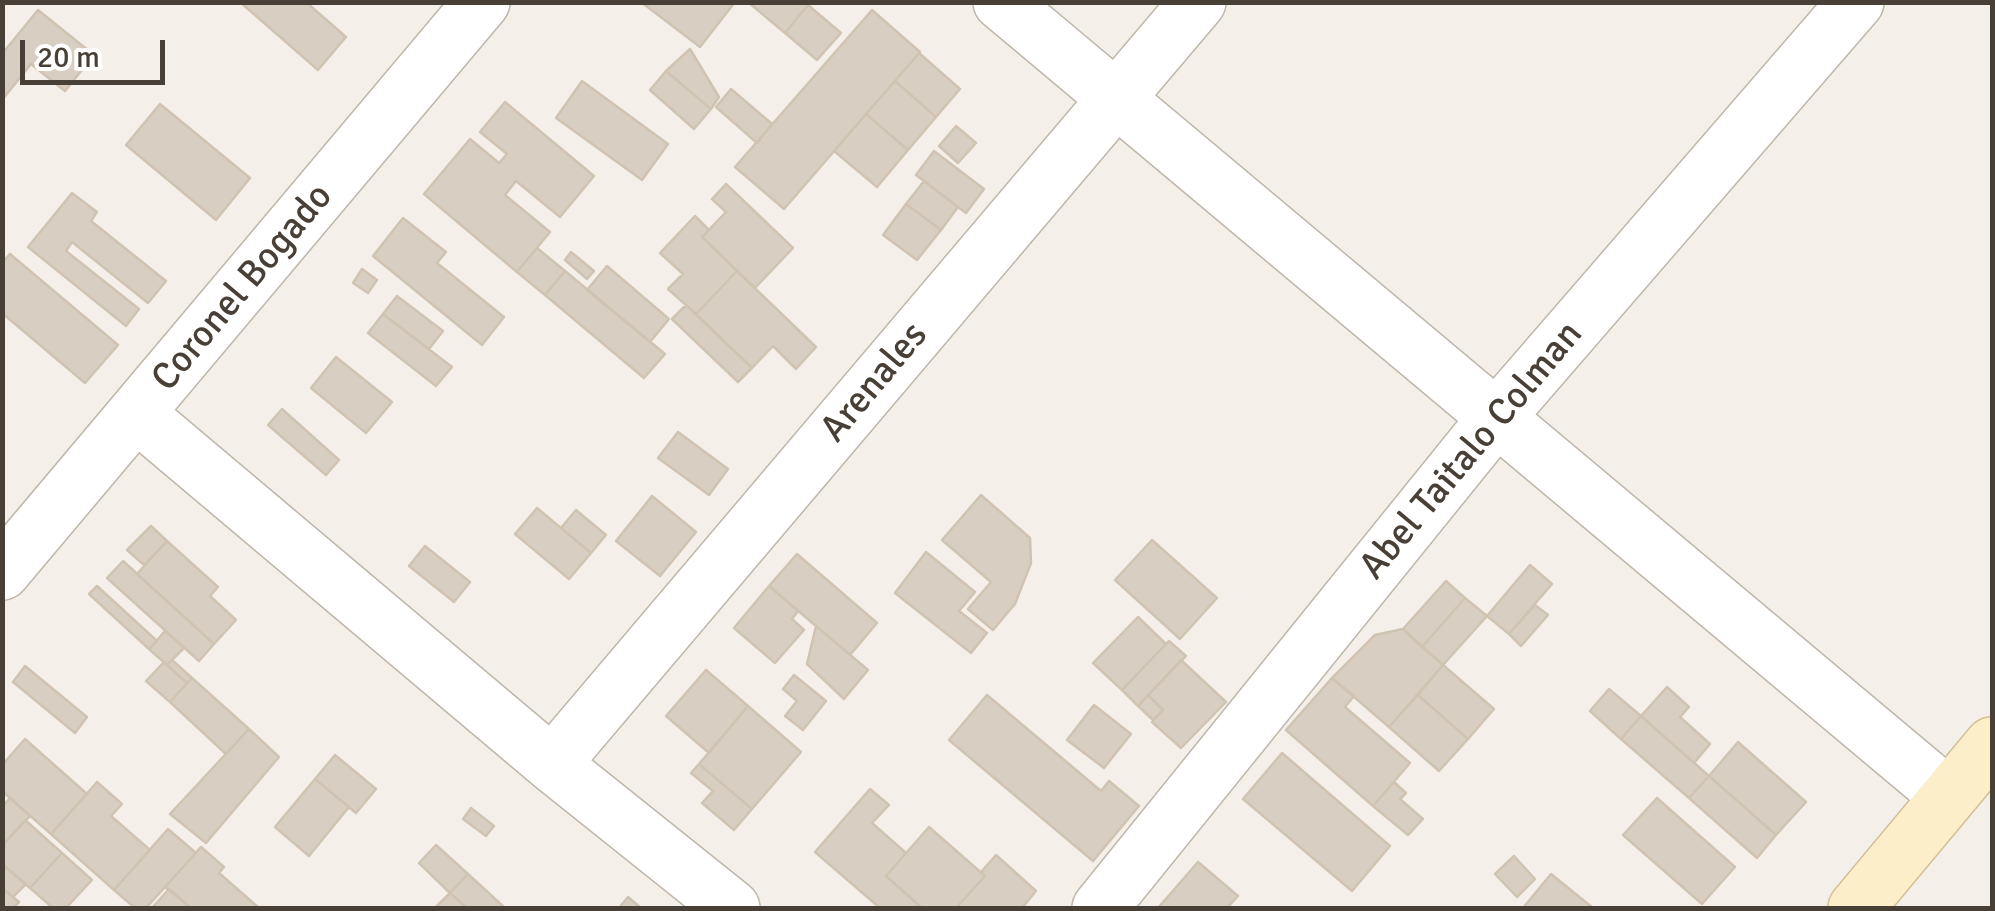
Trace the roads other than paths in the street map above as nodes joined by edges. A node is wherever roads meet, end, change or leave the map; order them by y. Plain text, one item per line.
1 (482, 2) edge
2 (1001, 2) edge
3 (1198, 2) edge
4 (1856, 2) edge
5 (1116, 99) junction
6 (137, 414) junction
7 (1496, 418) junction
8 (2, 572) edge
9 (1992, 746) edge
10 (552, 764) junction
11 (1948, 796) junction
12 (732, 908) edge
13 (1100, 908) edge
14 (1856, 908) edge

1 - 6 street, Coronel Bogado
2 - 5 street
3 - 5 street, Arenales
4 - 7 street, Abel Taitalo Colman
5 - 7 street
5 - 10 street, Arenales
6 - 8 street, Coronel Bogado
6 - 10 street
7 - 11 street
7 - 13 street, Abel Taitalo Colman
9 - 11 main road
10 - 12 street
11 - 14 main road

